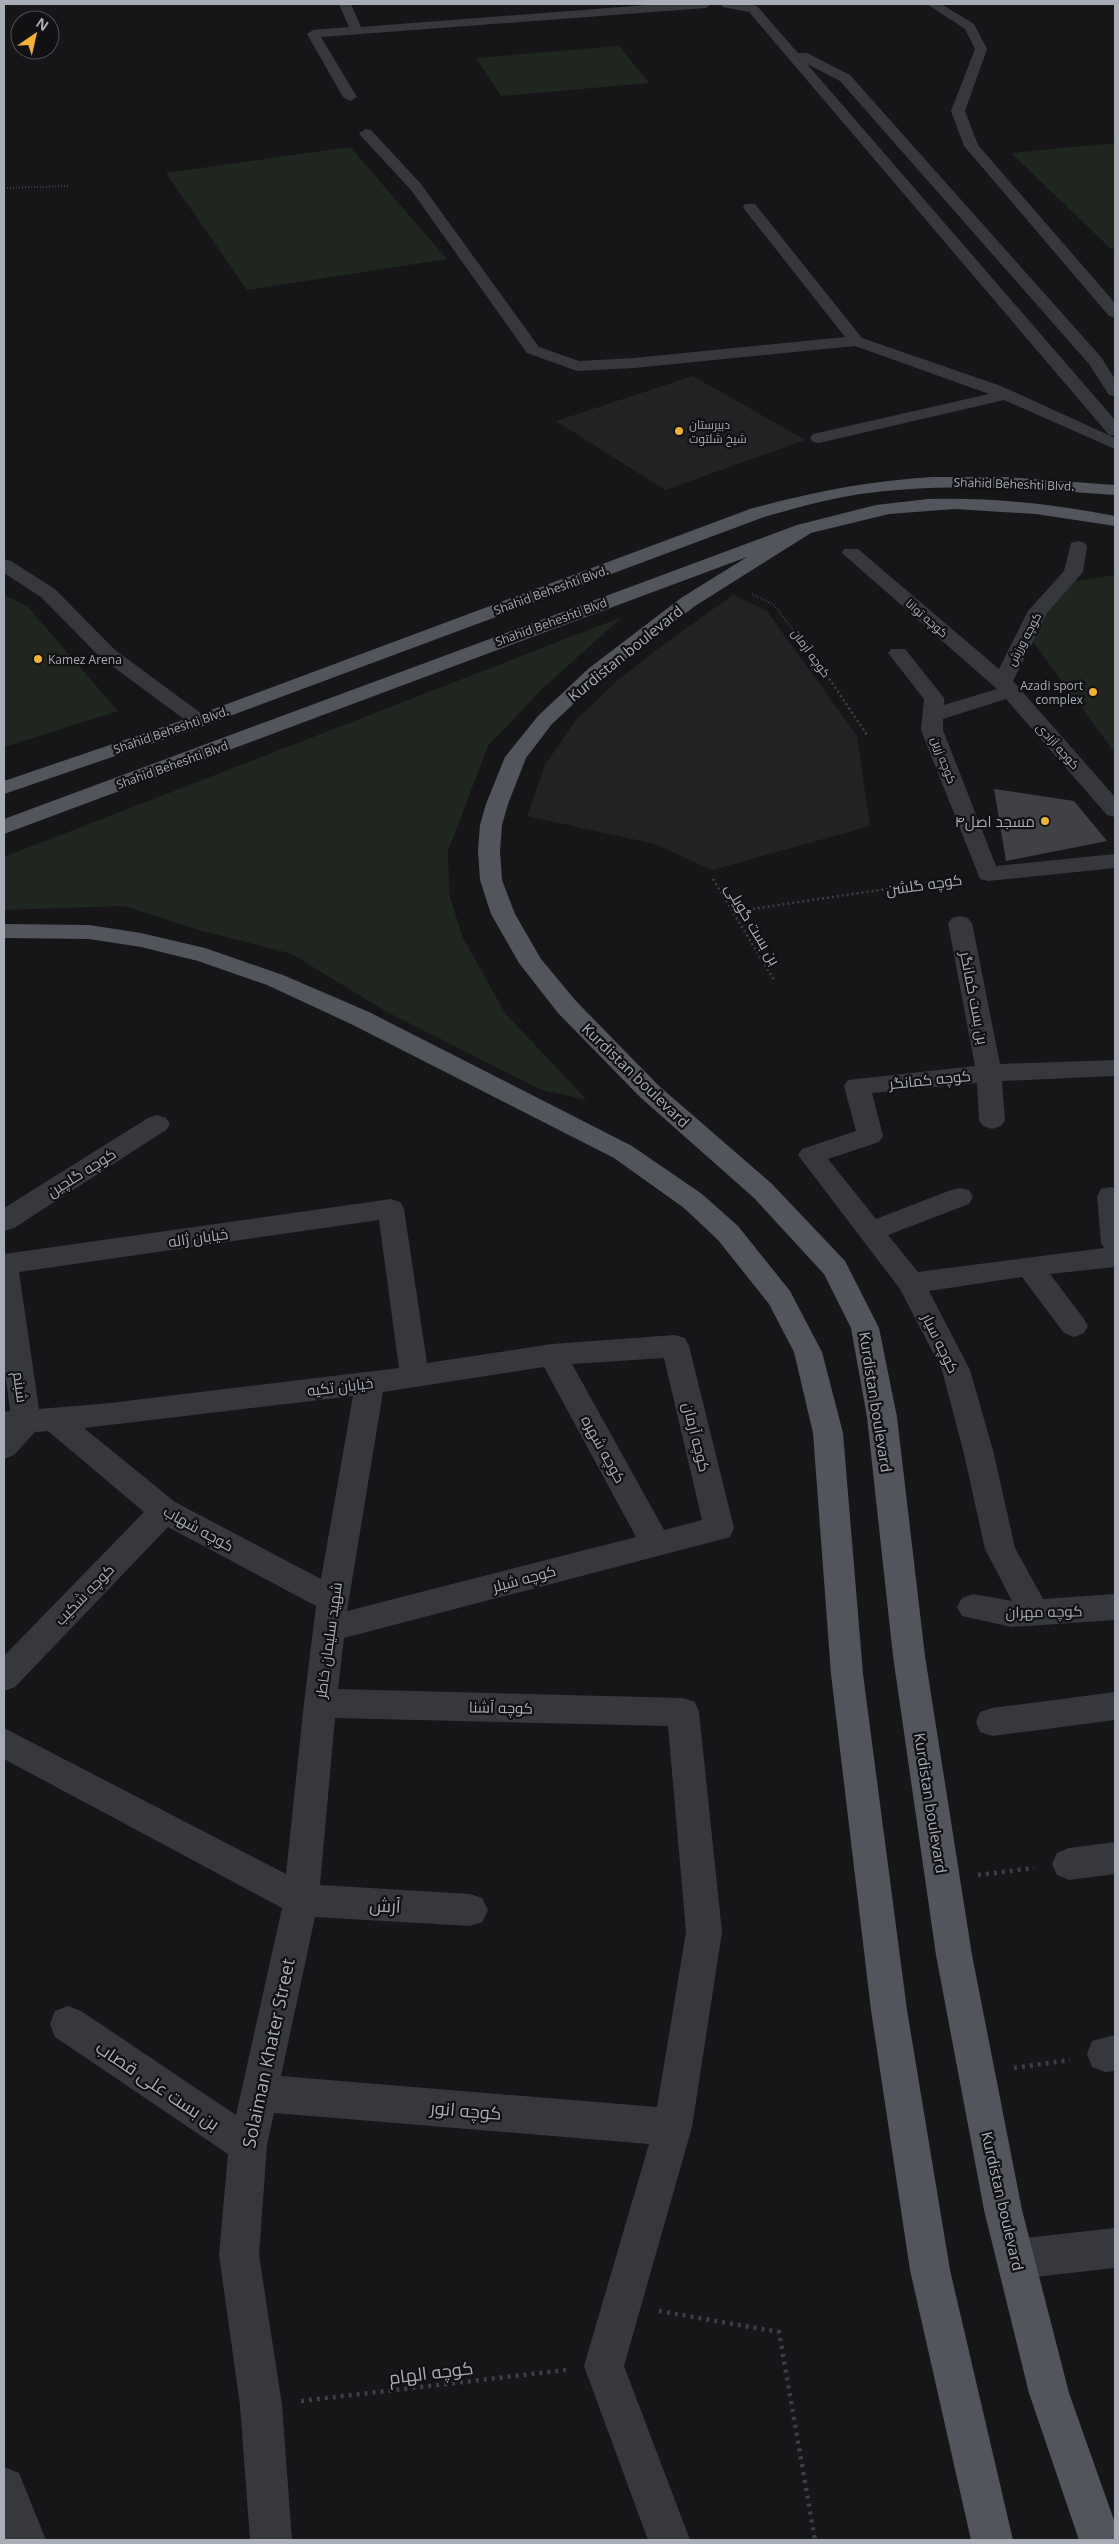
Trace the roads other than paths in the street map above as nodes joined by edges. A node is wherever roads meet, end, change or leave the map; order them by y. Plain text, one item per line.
1 (345, 4) edge
2 (706, 4) edge
3 (727, 4) edge
4 (933, 4) edge
5 (601, 8) edge
6 (448, 10) dead end
7 (455, 23) junction
8 (356, 30) junction
9 (790, 50) junction
10 (350, 97) dead end
11 (366, 133) dead end
12 (750, 207) dead end
13 (1115, 313) edge
14 (856, 340) junction
15 (1115, 390) edge
16 (1006, 395) junction
17 (1115, 431) edge
18 (819, 438) dead end
19 (1115, 444) edge
20 (1115, 490) edge
21 (1115, 521) edge
22 (804, 529) junction
23 (1078, 547) dead end
24 (851, 553) dead end
25 (4, 565) edge
26 (898, 652) dead end
27 (1006, 687) junction
28 (933, 715) junction
29 (200, 721) junction
30 (4, 788) edge
31 (1115, 810) edge
32 (4, 826) edge
33 (1115, 861) edge
34 (960, 923) dead end
35 (4, 931) edge
36 (1115, 1068) edge
37 (989, 1072) junction
38 (992, 1120) dead end
39 (157, 1124) dead end
40 (811, 1156) joint
41 (1110, 1196) dead end
42 (960, 1197) dead end
43 (4, 1220) edge
44 (871, 1231) junction
45 (1115, 1243) edge
46 (1115, 1257) edge
47 (4, 1264) edge
48 (1029, 1266) junction
49 (911, 1282) junction
50 (1074, 1326) dead end
51 (675, 1346) joint
52 (552, 1355) junction
53 (414, 1376) junction
54 (370, 1383) junction
55 (28, 1421) edge
56 (4, 1446) edge
57 (164, 1511) junction
58 (719, 1528) joint
59 (656, 1544) junction
60 (973, 1607) dead end
61 (1115, 1607) edge
62 (1036, 1613) junction
63 (331, 1614) junction
64 (4, 1677) edge
65 (320, 1703) junction
66 (1115, 1706) edge
67 (992, 1722) dead end
68 (4, 1743) edge
69 (1115, 1858) edge
70 (1069, 1864) road end
71 (301, 1900) junction
72 (470, 1910) dead end
73 (68, 2024) dead end
74 (259, 2093) junction
75 (673, 2128) junction
76 (248, 2145) junction
77 (1115, 2248) edge
78 (1016, 2259) junction
79 (4, 2488) edge
80 (25, 2540) edge
81 (271, 2540) edge
82 (669, 2540) edge
83 (992, 2540) edge
84 (1100, 2540) edge

1 - 8 street
2 - 5 street
3 - 9 street
4 - 13 street
5 - 7 street
6 - 7 street
7 - 8 street
8 - 10 street
9 - 15 street
9 - 17 street
11 - 14 street
12 - 14 street
14 - 16 street
16 - 18 street
16 - 19 street
20 - 29 main road, Shahid Beheshti Blvd.
21 - 22 main road, Shahid Beheshti Blvd
22 - 32 main road, Shahid Beheshti Blvd
22 - 78 main road, Kurdistan boulevard
23 - 27 street, کوچه ورزش
24 - 27 street, کوچه توانا
25 - 29 street
26 - 28 street, کوچه زرین
27 - 28 street
27 - 31 street, کوچه آزادی
28 - 33 street, کوچه زرین
29 - 30 main road, Shahid Beheshti Blvd.
34 - 37 street, بن بست کمانگر
35 - 83 main road
36 - 37 street, کوچه کمانگر
37 - 38 street, بن بست کمانگر
37 - 40 street, کوچه کمانگر
39 - 43 street, کوچه گلچین
40 - 44 street, کوچه سیار
41 - 45 street
42 - 44 street
44 - 49 street, کوچه سیار
46 - 48 street
47 - 53 street, خیابان ژاله
47 - 55 street, شبنم
48 - 49 street
48 - 50 street
49 - 62 street, کوچه سیار
51 - 52 street, خیابان تکیه
51 - 58 street, کوچه آرمان
52 - 53 street, خیابان تکیه
52 - 59 street, کوچه شهره
53 - 54 street, خیابان تکیه
54 - 55 street, خیابان تکیه
54 - 63 street, شهید سلیمان خاطر
55 - 56 street
55 - 57 street, کوچه شهاب
57 - 63 street, کوچه شهاب
57 - 64 street, کوچه شکیب
58 - 59 street, کوچه شیلر
59 - 63 street, کوچه شیلر
60 - 62 street, کوچه مهران
61 - 62 street, کوچه مهران
63 - 65 street, شهید سلیمان خاطر
65 - 71 street, شهید سلیمان خاطر
65 - 75 street, کوچه آشنا
66 - 67 street
68 - 71 street
69 - 70 street
71 - 72 street, آرش
71 - 74 street, Solaiman Khater Street
73 - 76 street, بن بست علی قصاب
74 - 75 street, کوچه انور
74 - 76 street, Solaiman Khater Street
75 - 82 street
76 - 81 street, Solaiman Khater Street
77 - 78 street
78 - 84 main road, Kurdistan boulevard
79 - 80 street

